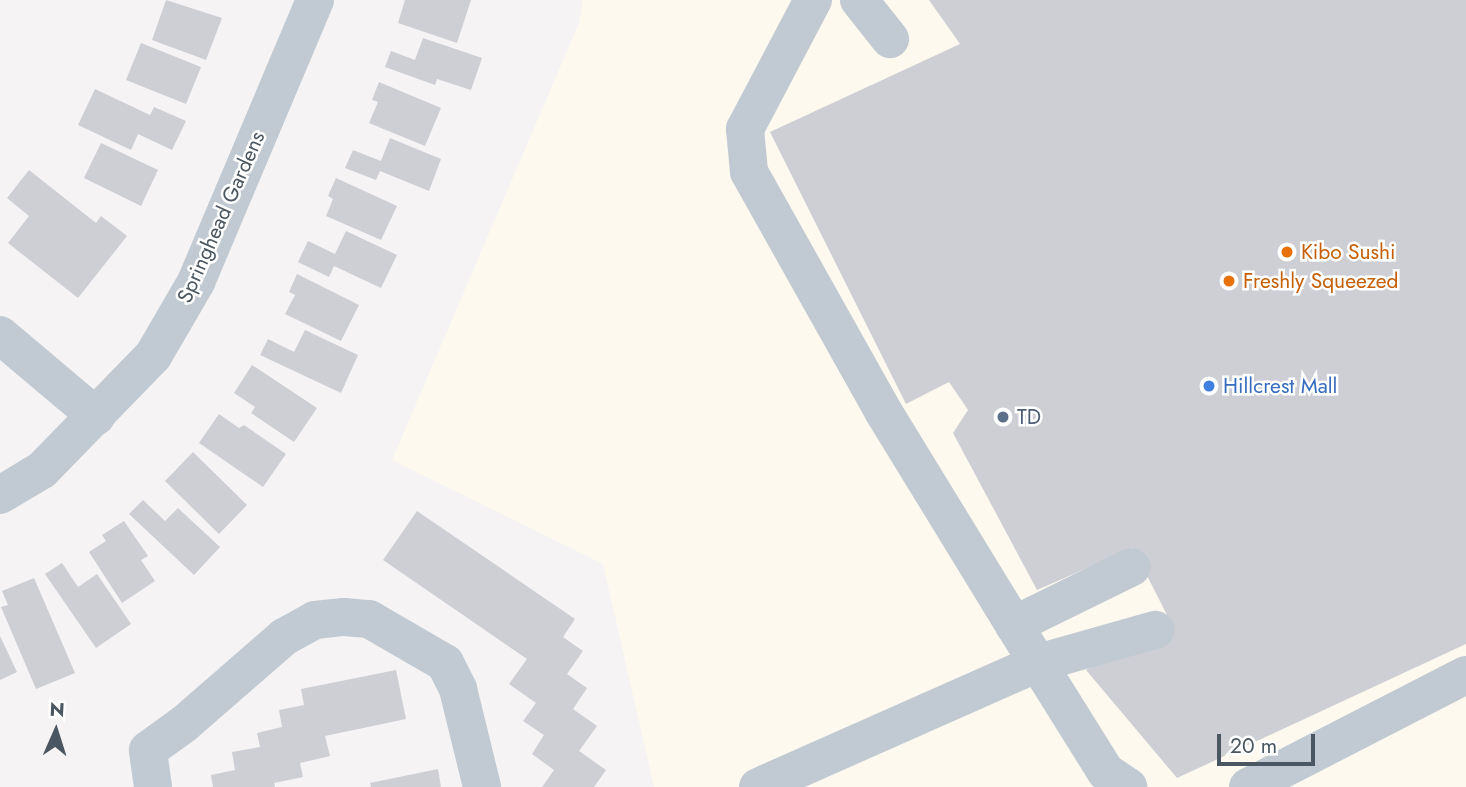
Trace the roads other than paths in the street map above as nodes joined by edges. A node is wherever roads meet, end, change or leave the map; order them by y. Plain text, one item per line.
1 (315, 0) edge
2 (813, 0) edge
3 (859, 0) edge
4 (890, 39) dead end
5 (0, 335) edge
6 (96, 416) junction
7 (0, 495) edge
8 (1132, 567) dead end
9 (1014, 625) junction
10 (1155, 630) dead end
11 (1038, 663) junction
12 (1466, 675) edge
13 (153, 787) edge
14 (482, 787) edge
15 (758, 787) edge
16 (1128, 787) edge
17 (1248, 787) edge

1 - 6 street, Springhead Gardens
2 - 9 street
3 - 4 street
5 - 6 street
6 - 7 street, Springhead Gardens
8 - 9 street
9 - 11 street
10 - 11 street
11 - 15 street
11 - 16 street
12 - 17 street
13 - 14 street

